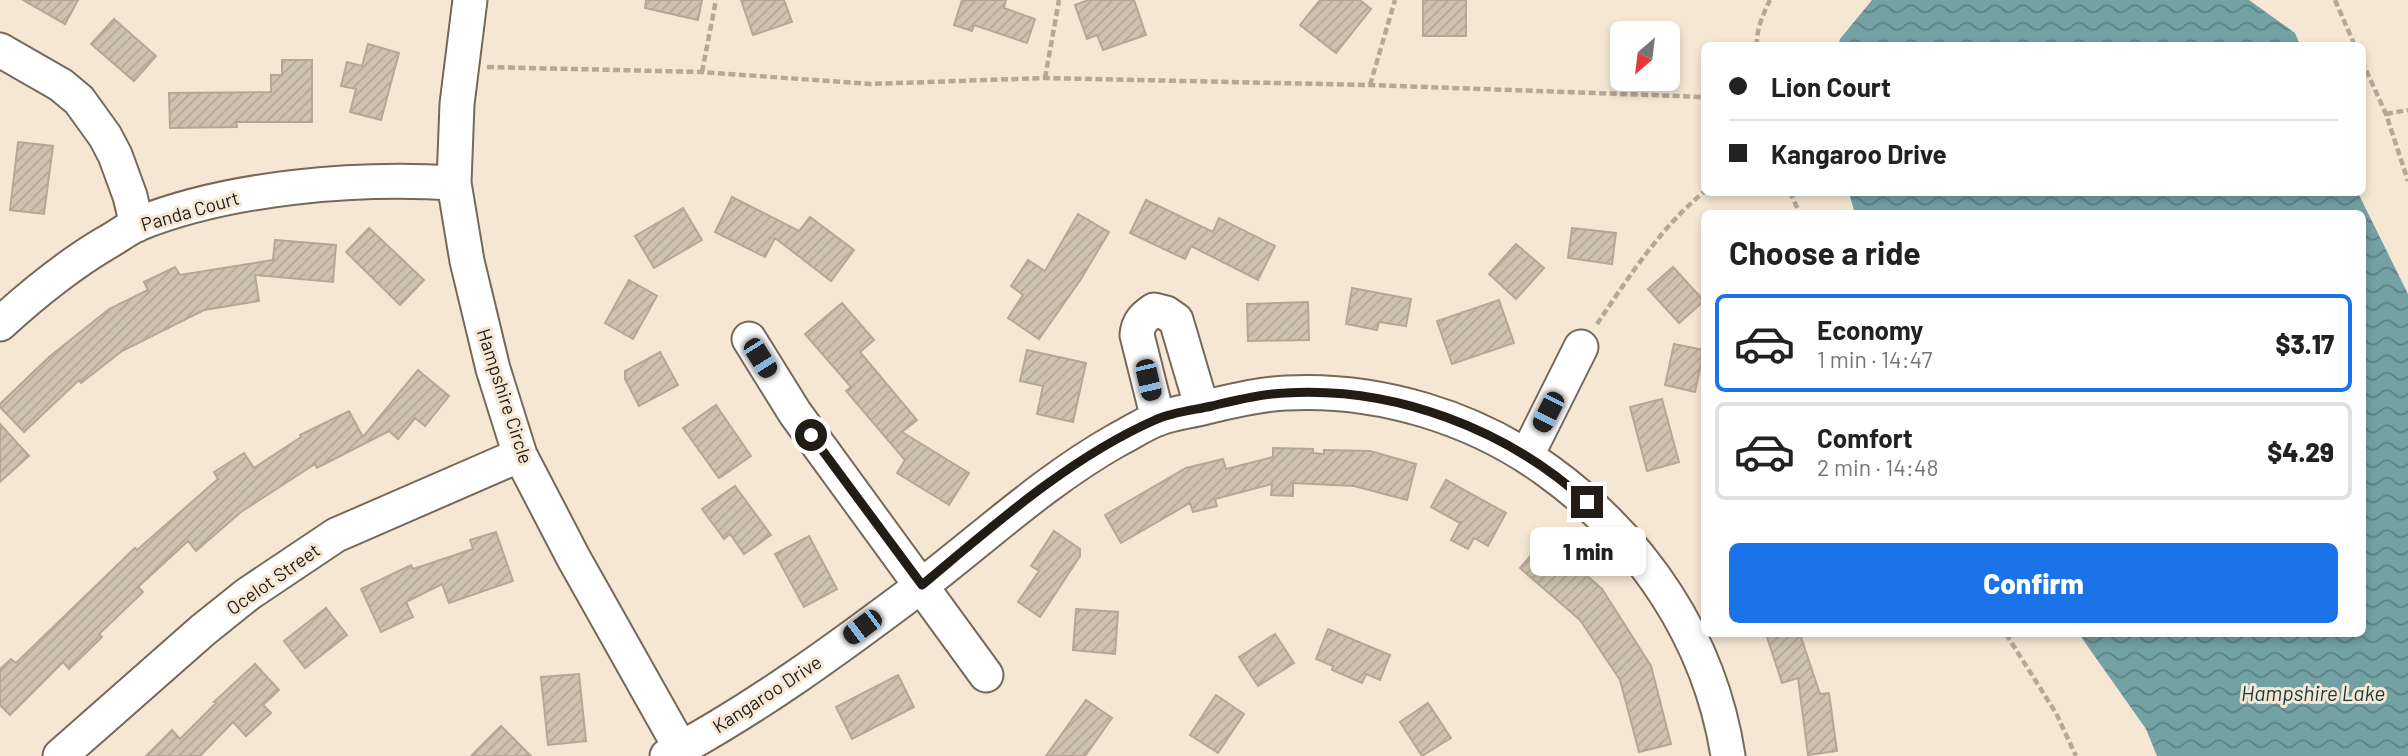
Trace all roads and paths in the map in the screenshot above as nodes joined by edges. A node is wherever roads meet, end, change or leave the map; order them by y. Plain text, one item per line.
1 (470, 0) edge
2 (716, 0) edge
3 (1059, 0) edge
4 (1395, 0) edge
5 (1770, 0) edge
6 (2335, 0) edge
7 (1757, 42) edge
8 (2354, 42) edge
9 (0, 50) edge
10 (462, 66) junction
11 (2366, 70) edge
12 (702, 72) junction
13 (1045, 78) junction
14 (1370, 85) junction
15 (1701, 97) edge
16 (2408, 110) edge
17 (2386, 114) junction
18 (2408, 181) edge
19 (454, 183) junction
20 (1701, 195) edge
21 (137, 225) junction
22 (0, 324) edge
23 (749, 339) dead end
24 (1581, 347) joint
25 (1202, 408) junction
26 (1157, 419) junction
27 (520, 455) junction
28 (1527, 455) junction
29 (922, 585) junction
30 (2008, 637) edge
31 (986, 675) dead end
32 (678, 754) edge
33 (60, 756) edge
34 (1728, 756) edge
35 (2076, 756) edge

1 - 10 street, Hampshire Circle
2 - 12 path
3 - 13 path
4 - 14 path
5 - 7 path
6 - 8 path
9 - 21 street
10 - 12 path
10 - 19 street, Hampshire Circle
11 - 17 path
12 - 13 path
13 - 14 path
14 - 15 path
16 - 17 path
17 - 18 path
19 - 21 street, Panda Court
19 - 27 street, Hampshire Circle
20 - 24 path
21 - 22 street, Panda Court
23 - 29 street
24 - 28 street
25 - 26 street, Kangaroo Drive
25 - 26 street
25 - 28 street, Kangaroo Drive
26 - 29 street, Kangaroo Drive
27 - 32 street, Hampshire Circle
27 - 33 street, Ocelot Street
28 - 34 street, Kangaroo Drive
29 - 31 street
29 - 32 street, Kangaroo Drive
30 - 35 path

